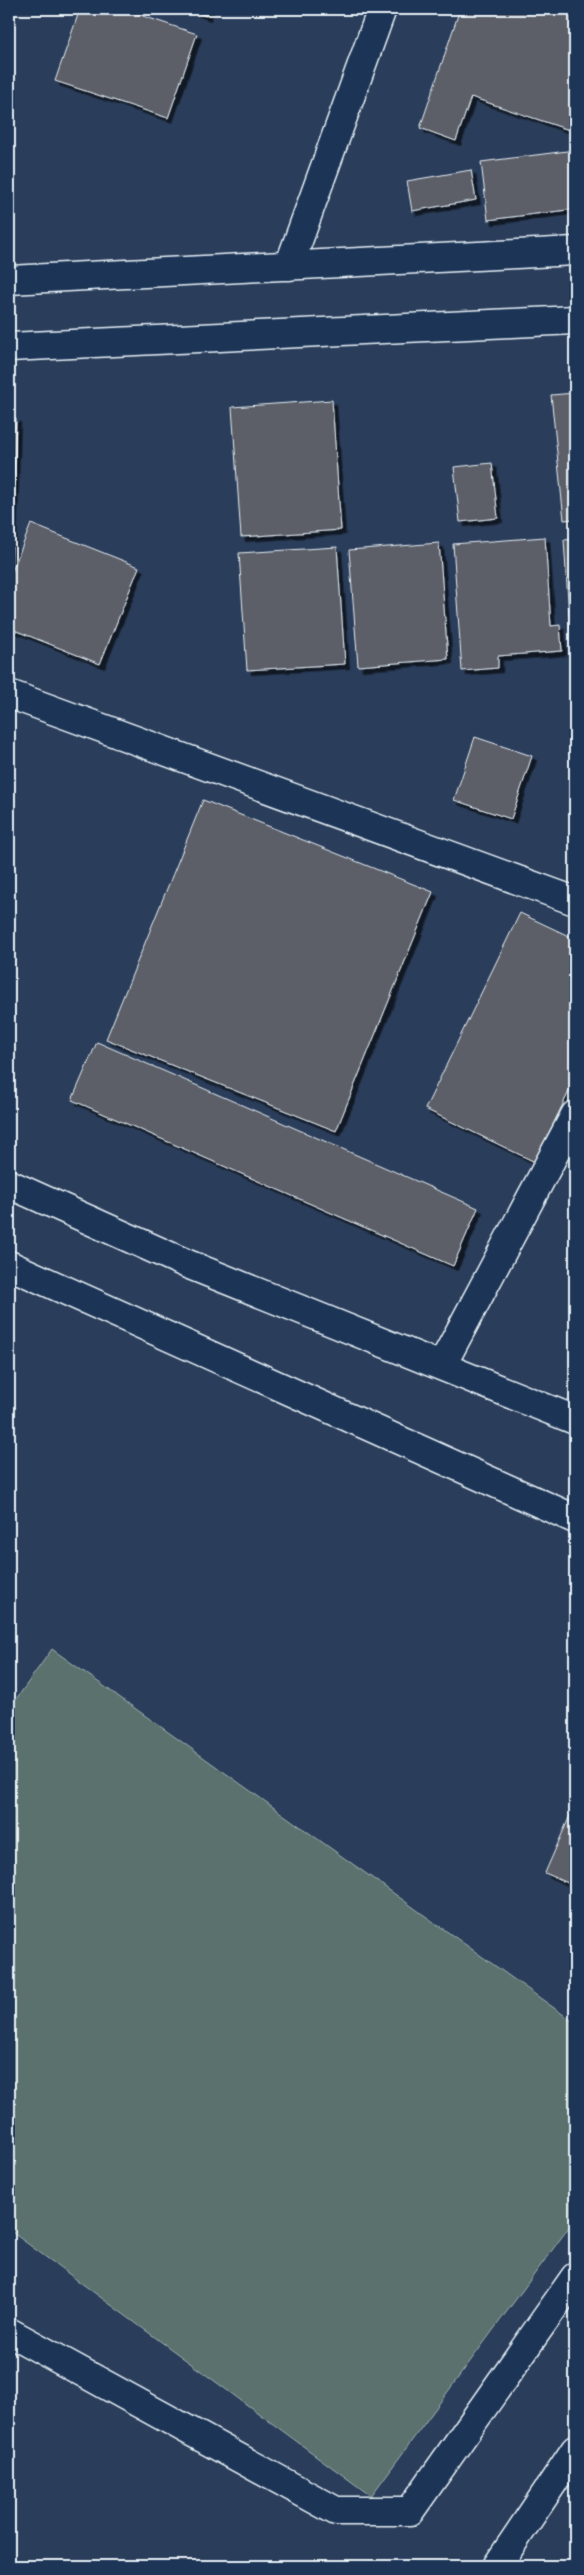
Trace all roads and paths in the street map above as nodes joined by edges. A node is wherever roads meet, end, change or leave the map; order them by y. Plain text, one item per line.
1 (382, 9) edge
2 (575, 251) edge
3 (289, 266) junction
4 (9, 280) edge
5 (575, 320) edge
6 (9, 347) edge
7 (9, 694) edge
8 (575, 900) edge
9 (575, 1115) edge
10 (9, 1184) edge
11 (9, 1264) edge
12 (442, 1365) junction
13 (575, 1420) edge
14 (575, 1519) edge
15 (575, 2276) edge
16 (9, 2332) edge
17 (575, 2450) edge
18 (497, 2566) edge

1 - 3 street
2 - 3 street
3 - 4 street
5 - 6 street
7 - 8 street
9 - 12 street
10 - 12 street
11 - 14 street
12 - 13 street
15 - 16 street
17 - 18 street

